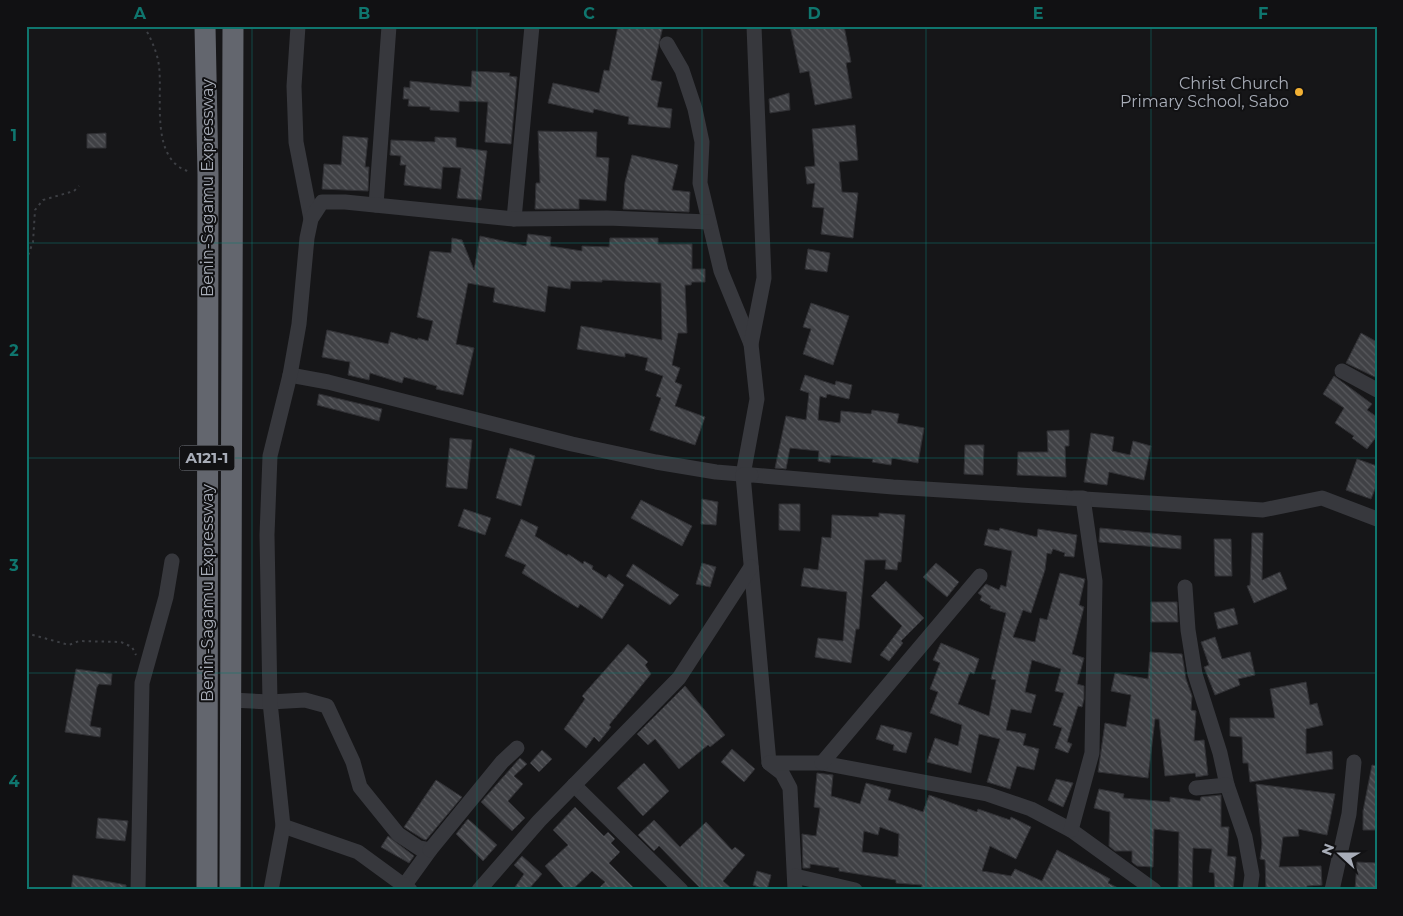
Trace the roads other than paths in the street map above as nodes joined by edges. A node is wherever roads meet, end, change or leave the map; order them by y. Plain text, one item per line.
1 (205, 26) edge
2 (233, 26) edge
3 (298, 26) edge
4 (389, 26) edge
5 (532, 26) edge
6 (754, 26) edge
7 (668, 44) dead end
8 (376, 205) junction
9 (311, 219) junction
10 (514, 219) junction
11 (709, 222) junction
12 (751, 344) junction
13 (1342, 371) dead end
14 (290, 375) junction
15 (1377, 390) edge
16 (743, 475) junction
17 (1083, 498) junction
18 (1377, 518) edge
19 (172, 561) dead end
20 (751, 567) junction
21 (980, 576) dead end
22 (1185, 587) dead end
23 (232, 700) junction
24 (270, 702) junction
25 (517, 748) dead end
26 (822, 762) junction
27 (1354, 762) dead end
28 (769, 763) junction
29 (574, 785) junction
30 (1227, 785) junction
31 (1196, 788) dead end
32 (283, 826) junction
33 (1071, 830) junction
34 (430, 850) junction
35 (795, 883) edge
36 (407, 888) edge
37 (138, 890) edge
38 (207, 890) edge
39 (230, 890) edge
40 (271, 890) edge
41 (479, 890) edge
42 (681, 890) edge
43 (855, 890) edge
44 (1154, 890) edge
45 (1250, 890) edge
46 (1332, 890) edge

1 - 38 highway, Benin-Sagamu Expressway / A121-1
2 - 23 highway, Benin-Sagamu Expressway / A121-1
3 - 9 street
4 - 8 street
5 - 10 street
6 - 12 street
7 - 11 street
8 - 9 street
8 - 10 street
9 - 14 street
10 - 11 street
11 - 12 street
12 - 16 street
13 - 15 street
14 - 16 street
14 - 24 street
16 - 17 street
16 - 20 street
17 - 18 street
17 - 33 street
19 - 37 street
20 - 28 street
20 - 29 street
21 - 26 street
22 - 30 street
23 - 24 street
23 - 39 highway, Benin-Sagamu Expressway / A121-1
24 - 32 street
24 - 34 street
25 - 34 street
26 - 28 street
26 - 33 street
27 - 46 street
28 - 35 street
29 - 41 street
29 - 42 street
30 - 31 street
30 - 45 street
32 - 36 street
32 - 40 street
33 - 44 street
34 - 36 street
35 - 43 street

